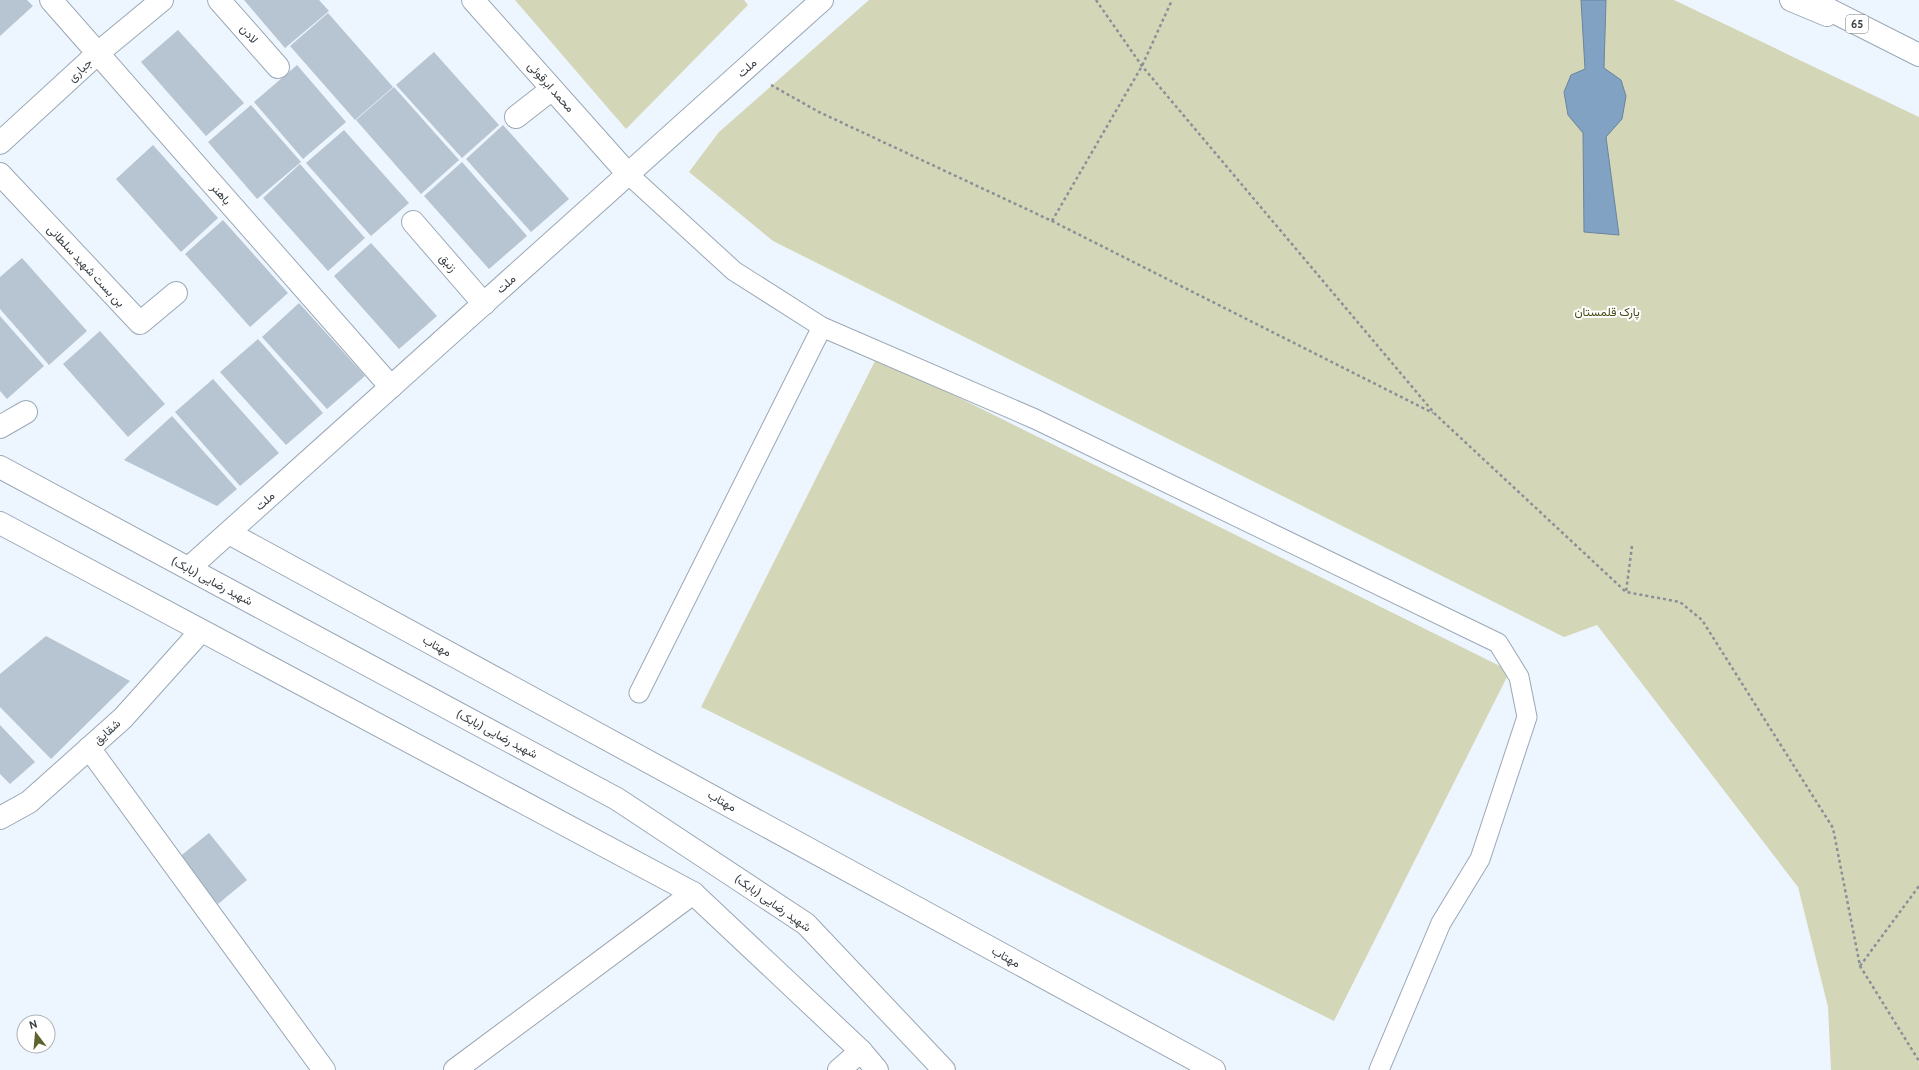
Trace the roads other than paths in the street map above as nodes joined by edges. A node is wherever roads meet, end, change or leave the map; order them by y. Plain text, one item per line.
1 (51, 0) edge
2 (162, 0) edge
3 (219, 0) edge
4 (473, 0) edge
5 (822, 0) edge
6 (1791, 0) edge
7 (1810, 0) edge
8 (1911, 51) edge
9 (98, 53) junction
10 (278, 67) dead end
11 (552, 89) junction
12 (516, 117) dead end
13 (0, 143) edge
14 (0, 174) edge
15 (628, 174) junction
16 (413, 222) dead end
17 (176, 293) dead end
18 (484, 304) junction
19 (822, 327) junction
20 (391, 388) junction
21 (26, 412) dead end
22 (0, 427) edge
23 (0, 467) edge
24 (0, 523) edge
25 (230, 532) junction
26 (189, 568) junction
27 (201, 631) junction
28 (639, 693) dead end
29 (89, 748) junction
30 (0, 818) edge
31 (693, 893) junction
32 (861, 1051) junction
33 (324, 1070) edge
34 (455, 1070) edge
35 (839, 1070) edge
36 (877, 1070) edge
37 (944, 1070) edge
38 (1214, 1070) edge
39 (1379, 1070) edge

1 - 9 main road, باهنر
2 - 9 main road, جباری
3 - 10 main road, لادن
4 - 11 main road, محمد ابرقوئی
5 - 15 main road, ملت
6 - 8 main road
7 - 8 main road, 65
9 - 13 main road, جباری
9 - 20 main road, باهنر
11 - 12 main road
11 - 15 main road, محمد ابرقوئی
14 - 17 main road, بن بست شهید سلطانی
15 - 18 main road, ملت
15 - 19 lane
16 - 18 main road, زنبق
18 - 20 main road, ملت
19 - 28 lane
19 - 39 lane
20 - 25 main road, ملت
21 - 22 main road
23 - 26 main road, شهید رضایی (بابک)
24 - 27 main road
25 - 26 main road, ملت
25 - 38 main road, مهتاب
26 - 37 main road, شهید رضایی (بابک)
27 - 29 main road, شقایق
27 - 31 main road
29 - 30 main road, شقایق
29 - 33 main road
31 - 32 main road
31 - 34 main road
32 - 35 main road
32 - 36 main road

